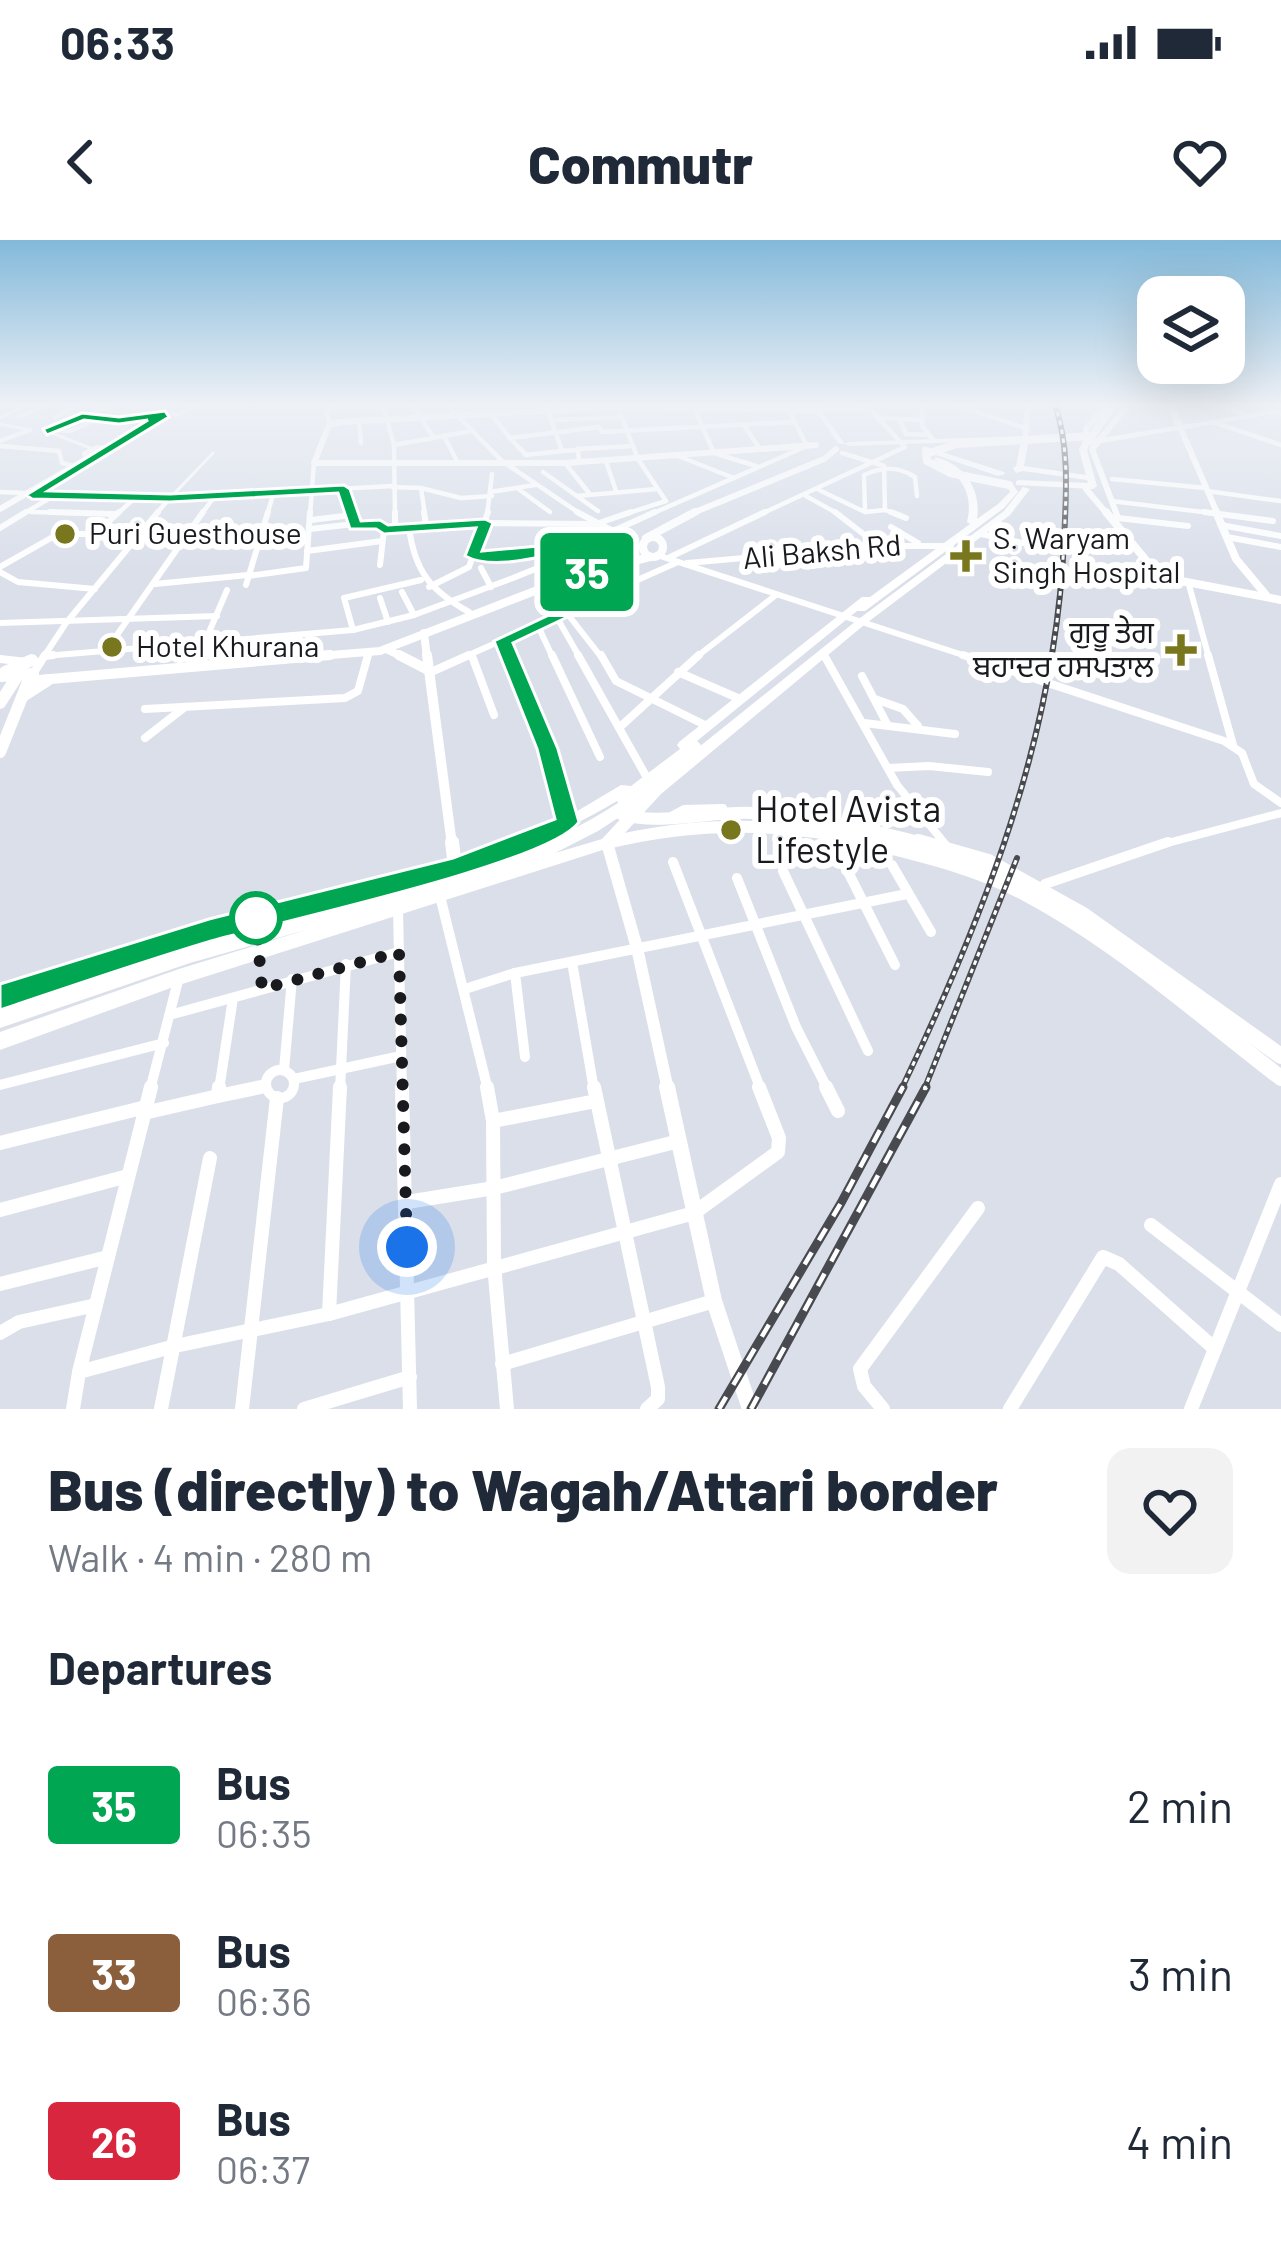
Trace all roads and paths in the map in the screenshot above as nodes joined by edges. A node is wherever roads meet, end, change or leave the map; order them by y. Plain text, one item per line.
1 (638, 459) edge
2 (61, 460) edge
3 (82, 460) edge
4 (208, 460) edge
5 (316, 460) edge
6 (630, 460) edge
7 (687, 460) edge
8 (738, 460) edge
9 (777, 460) edge
10 (815, 460) edge
11 (823, 460) edge
12 (869, 460) edge
13 (886, 460) edge
14 (927, 460) edge
15 (939, 460) edge
16 (965, 460) edge
17 (970, 460) edge
18 (1022, 460) edge
19 (1084, 460) edge
20 (1096, 460) edge
21 (1194, 460) edge
22 (395, 461) junction
23 (457, 461) joint
24 (505, 461) junction
25 (609, 461) junction
26 (579, 462) joint
27 (314, 463) junction
28 (565, 463) junction
29 (880, 465) junction
30 (760, 466) junction
31 (72, 467) junction
32 (543, 472) dead end
33 (491, 474) dead end
34 (864, 476) junction
35 (735, 478) junction
36 (779, 478) junction
37 (1018, 478) junction
38 (1112, 479) dead end
39 (1087, 483) junction
40 (535, 485) junction
41 (392, 486) junction
42 (421, 488) junction
43 (517, 488) junction
44 (344, 489) junction
45 (657, 489) junction
46 (616, 491) junction
47 (0, 492) edge
48 (309, 492) junction
49 (823, 492) junction
50 (1208, 492) junction
51 (589, 493) junction
52 (29, 494) junction
53 (491, 494) junction
54 (273, 495) junction
55 (53, 496) junction
56 (577, 496) junction
57 (806, 496) junction
58 (917, 496) dead end
59 (214, 497) junction
60 (135, 498) junction
61 (170, 498) junction
62 (1280, 500) edge
63 (1111, 501) junction
64 (669, 504) junction
65 (1269, 505) dead end
66 (885, 510) junction
67 (0, 511) edge
68 (598, 511) dead end
69 (31, 512) junction
70 (550, 512) dead end
71 (865, 512) junction
72 (1216, 512) junction
73 (115, 514) junction
74 (906, 518) dead end
75 (1118, 518) junction
76 (353, 519) junction
77 (1273, 521) dead end
78 (485, 523) junction
79 (596, 524) junction
80 (310, 525) junction
81 (426, 525) junction
82 (1221, 525) junction
83 (1188, 526) dead end
84 (892, 527) dead end
85 (0, 528) edge
86 (409, 528) junction
87 (976, 528) junction
88 (395, 529) junction
89 (384, 530) junction
90 (617, 530) junction
91 (96, 533) junction
92 (1124, 534) junction
93 (139, 535) junction
94 (1281, 536) edge
95 (1226, 537) junction
96 (660, 538) junction
97 (645, 539) junction
98 (382, 541) junction
99 (919, 544) junction
100 (939, 545) junction
101 (879, 546) junction
102 (564, 547) junction
103 (1281, 547) edge
104 (962, 548) junction
105 (1051, 549) dead end
106 (307, 551) junction
107 (473, 556) junction
108 (663, 558) junction
109 (1236, 559) junction
110 (380, 565) dead end
111 (481, 568) dead end
112 (0, 570) edge
113 (586, 571) junction
114 (247, 579) junction
115 (421, 580) junction
116 (155, 584) junction
117 (1189, 586) junction
118 (429, 587) junction
119 (491, 587) junction
120 (95, 589) junction
121 (227, 590) dead end
122 (402, 592) dead end
123 (1230, 592) junction
124 (606, 595) junction
125 (776, 596) junction
126 (380, 598) dead end
127 (450, 602) junction
128 (1280, 602) edge
129 (469, 612) junction
130 (561, 614) junction
131 (414, 615) junction
132 (218, 616) junction
133 (842, 617) junction
134 (128, 622) junction
135 (388, 622) junction
136 (860, 622) junction
137 (0, 623) edge
138 (66, 623) junction
139 (537, 624) junction
140 (353, 630) junction
141 (424, 634) junction
142 (503, 641) junction
143 (204, 644) junction
144 (388, 650) junction
145 (105, 652) junction
146 (823, 652) junction
147 (369, 653) junction
148 (472, 656) junction
149 (0, 659) edge
150 (22, 670) edge
151 (428, 672) junction
152 (678, 672) junction
153 (862, 676) dead end
154 (48, 680) junction
155 (651, 698) junction
156 (874, 699) junction
157 (0, 700) edge
158 (740, 700) junction
159 (16, 704) junction
160 (185, 707) junction
161 (145, 709) dead end
162 (494, 715) dead end
163 (864, 723) junction
164 (887, 724) junction
165 (707, 726) junction
166 (918, 726) junction
167 (620, 727) junction
168 (955, 734) dead end
169 (145, 738) dead end
170 (1233, 746) junction
171 (0, 752) edge
172 (600, 757) dead end
173 (888, 768) junction
174 (988, 772) dead end
175 (646, 776) junction
176 (1281, 803) edge
177 (604, 804) junction
178 (1281, 813) edge
179 (673, 815) junction
180 (624, 819) junction
181 (561, 827) junction
182 (836, 832) junction
183 (607, 843) junction
184 (573, 856) junction
185 (673, 862) dead end
186 (843, 862) dead end
187 (892, 865) dead end
188 (455, 867) junction
189 (783, 871) dead end
190 (737, 878) dead end
191 (1046, 884) dead end
192 (449, 894) junction
193 (907, 894) junction
194 (862, 903) junction
195 (398, 910) junction
196 (801, 915) junction
197 (756, 926) junction
198 (931, 932) dead end
199 (700, 935) junction
200 (637, 948) junction
201 (399, 952) junction
202 (572, 962) junction
203 (346, 964) junction
204 (895, 965) dead end
205 (177, 969) junction
206 (515, 973) junction
207 (292, 980) junction
208 (465, 989) junction
209 (0, 997) edge
210 (233, 998) junction
211 (0, 1008) edge
212 (172, 1014) junction
213 (0, 1019) edge
214 (0, 1031) edge
215 (0, 1041) edge
216 (164, 1043) junction
217 (868, 1051) dead end
218 (401, 1056) junction
219 (1281, 1056) edge
220 (525, 1057) dead end
221 (342, 1070) junction
222 (289, 1075) junction
223 (1281, 1078) edge
224 (0, 1085) edge
225 (271, 1092) junction
226 (218, 1096) junction
227 (596, 1101) junction
228 (145, 1110) junction
229 (838, 1112) dead end
230 (493, 1121) junction
231 (679, 1141) junction
232 (0, 1143) edge
233 (610, 1157) junction
234 (210, 1158) dead end
235 (128, 1177) junction
236 (1281, 1184) edge
237 (494, 1188) junction
238 (407, 1202) junction
239 (978, 1208) dead end
240 (0, 1210) edge
241 (694, 1213) junction
242 (1150, 1225) dead end
243 (625, 1233) junction
244 (108, 1257) junction
245 (494, 1265) junction
246 (0, 1284) edge
247 (408, 1293) junction
248 (1240, 1293) junction
249 (715, 1301) junction
250 (96, 1305) junction
251 (329, 1314) junction
252 (644, 1325) junction
253 (1281, 1325) edge
254 (250, 1332) junction
255 (0, 1334) edge
256 (175, 1346) junction
257 (1216, 1349) junction
258 (502, 1364) junction
259 (79, 1372) junction
260 (410, 1377) junction
261 (74, 1409) edge
262 (161, 1409) edge
263 (242, 1409) edge
264 (304, 1409) edge
265 (410, 1409) edge
266 (507, 1409) edge
267 (647, 1409) edge
268 (750, 1409) edge
269 (883, 1409) edge
270 (1010, 1409) edge
271 (1191, 1409) edge

1 - 45 street
2 - 31 street
3 - 31 street
4 - 61 street
5 - 27 street
6 - 25 street
7 - 35 street
8 - 30 street
9 - 30 street
10 - 96 main road
11 - 36 main road
12 - 29 street
13 - 29 street
14 - 37 main road
15 - 87 highway
16 - 37 highway
17 - 37 highway
18 - 37 highway
19 - 39 highway
20 - 63 main road
21 - 50 main road
22 - 23 street
22 - 27 street
22 - 41 street
23 - 24 street
24 - 28 street
24 - 40 street
25 - 26 street
25 - 46 street
26 - 28 street
27 - 48 street
28 - 51 street
29 - 34 street
29 - 49 street
29 - 58 street
29 - 66 street
30 - 35 street
30 - 36 street
31 - 52 street
32 - 56 street
33 - 53 street
34 - 49 street
34 - 71 street
35 - 64 street
36 - 97 main road
37 - 39 highway
37 - 39 highway
37 - 87 highway
37 - 205 highway
37 - 211 highway
38 - 50 street
39 - 92 main road
40 - 43 street
40 - 79 street
41 - 42 street
41 - 44 street
41 - 88 street
42 - 53 street
42 - 81 street
43 - 53 street
43 - 70 street
44 - 48 street
44 - 76 street
45 - 46 street
45 - 64 street
46 - 51 street
47 - 52 street
48 - 54 street
48 - 80 street
49 - 57 street
49 - 71 street
50 - 62 street
50 - 65 street
50 - 72 main road
51 - 56 street
52 - 55 street
52 - 67 street
53 - 78 street
54 - 59 street
54 - 114 street
55 - 60 street
55 - 69 street
56 - 68 street
57 - 101 street
57 - 108 street
59 - 61 street
59 - 116 street
60 - 61 street
60 - 73 street
61 - 93 street
63 - 72 street
63 - 75 main road
64 - 79 street
64 - 90 street
66 - 71 street
66 - 74 street
69 - 73 street
69 - 85 street
72 - 77 street
72 - 82 main road
73 - 91 street
75 - 83 street
75 - 92 main road
76 - 80 street
76 - 89 street
78 - 79 street
78 - 81 street
78 - 107 street
79 - 90 street
80 - 106 street
81 - 86 street
82 - 94 street
82 - 95 main road
84 - 99 street
86 - 88 street
86 - 115 street
87 - 100 highway
87 - 104 highway
87 - 105 street
88 - 89 street
89 - 98 street
90 - 97 street
90 - 102 street
91 - 93 street
91 - 112 street
92 - 117 main road
93 - 120 street
95 - 103 street
95 - 109 main road
96 - 97 main road
96 - 108 main road
97 - 108 main road
98 - 106 street
98 - 110 street
99 - 100 street, Ali Baksh Rd
99 - 101 street, Ali Baksh Rd
100 - 104 street, Ali Baksh Rd
100 - 133 highway
101 - 108 street, Ali Baksh Rd
102 - 107 street
102 - 113 street
102 - 119 street
104 - 136 highway
106 - 114 street
107 - 118 street
108 - 113 main road
108 - 124 street
108 - 125 street
109 - 123 main road
109 - 128 main road
111 - 119 street
112 - 120 street
113 - 124 street
113 - 129 main road
113 - 141 main road
114 - 116 street
115 - 118 street
115 - 140 street
116 - 134 street
117 - 123 main road
117 - 170 street
118 - 127 street
119 - 127 street
120 - 138 street
121 - 132 street
122 - 131 street
123 - 128 main road
124 - 130 street
125 - 133 street
125 - 152 street
126 - 135 street
127 - 129 street
127 - 131 street
129 - 141 main road
130 - 139 street
130 - 155 street
130 - 167 street
131 - 135 street
132 - 134 street
132 - 143 street
133 - 136 street
133 - 158 highway
134 - 138 street
134 - 145 street
135 - 140 street
136 - 146 highway
136 - 170 street
137 - 138 street
138 - 150 street
139 - 142 street
139 - 172 street
140 - 143 street
141 - 144 main road
141 - 150 main road
141 - 151 main road
142 - 148 street
142 - 181 street
143 - 145 street
144 - 147 main road
144 - 151 main road
145 - 150 street
146 - 163 street
146 - 180 highway
147 - 154 main road
147 - 160 street
148 - 151 street
148 - 162 street
149 - 150 street
150 - 154 main road
150 - 157 main road
150 - 159 main road
151 - 188 main road
152 - 155 street
152 - 158 street
153 - 156 street
154 - 159 main road
155 - 165 street
155 - 167 street
156 - 164 street
156 - 166 street
158 - 165 highway
159 - 171 main road
160 - 161 street
160 - 169 street
163 - 164 street
163 - 173 street
164 - 166 street
165 - 175 highway
166 - 168 street
167 - 175 street
170 - 176 street
173 - 174 street
173 - 179 street
175 - 177 highway
177 - 180 highway
177 - 181 highway
178 - 191 street
179 - 180 main road
179 - 182 main road
180 - 183 highway
181 - 184 highway
181 - 188 highway
182 - 183 main road
182 - 219 main road
182 - 223 main road
183 - 184 highway
183 - 200 street
184 - 192 highway
185 - 199 street
186 - 194 street
187 - 193 street
188 - 192 main road
188 - 209 highway
189 - 196 street
190 - 197 street
192 - 195 highway
192 - 208 street
193 - 194 street
193 - 198 street
194 - 196 street
194 - 204 street
195 - 201 street
195 - 205 highway
196 - 197 street
196 - 217 street
197 - 199 street
197 - 229 street
199 - 200 street
199 - 241 street
200 - 202 street
200 - 231 street
201 - 203 street
201 - 218 street
202 - 206 street
202 - 227 street
203 - 207 street
203 - 221 street
205 - 212 street
205 - 213 highway
205 - 214 highway
205 - 215 highway
206 - 208 street
206 - 220 street
207 - 210 street
207 - 222 street
208 - 230 street
210 - 212 street
210 - 226 street
212 - 216 street
216 - 224 street
216 - 228 street
218 - 221 street
218 - 238 street
221 - 222 street
221 - 251 street
222 - 225 street
222 - 225 street
225 - 226 street
225 - 254 street
226 - 228 street
227 - 230 street
227 - 233 street
228 - 232 street
228 - 235 street
230 - 237 street
231 - 233 street
231 - 241 street
233 - 237 street
233 - 243 street
234 - 256 street
235 - 240 street
235 - 244 street
236 - 248 street
237 - 238 street
237 - 245 street
238 - 247 street
239 - 269 street
241 - 243 street
241 - 249 street
242 - 248 street
243 - 245 street
243 - 252 street
244 - 246 street
244 - 250 street
245 - 247 street
245 - 258 street
247 - 251 street
247 - 260 street
248 - 253 street
248 - 257 street
249 - 252 street
249 - 268 street
250 - 255 street
250 - 259 street
251 - 254 street
252 - 258 street
252 - 267 street
254 - 256 street
254 - 263 street
256 - 259 street
256 - 262 street
257 - 270 street
257 - 271 street
258 - 266 street
259 - 261 street
260 - 264 street
260 - 265 street

